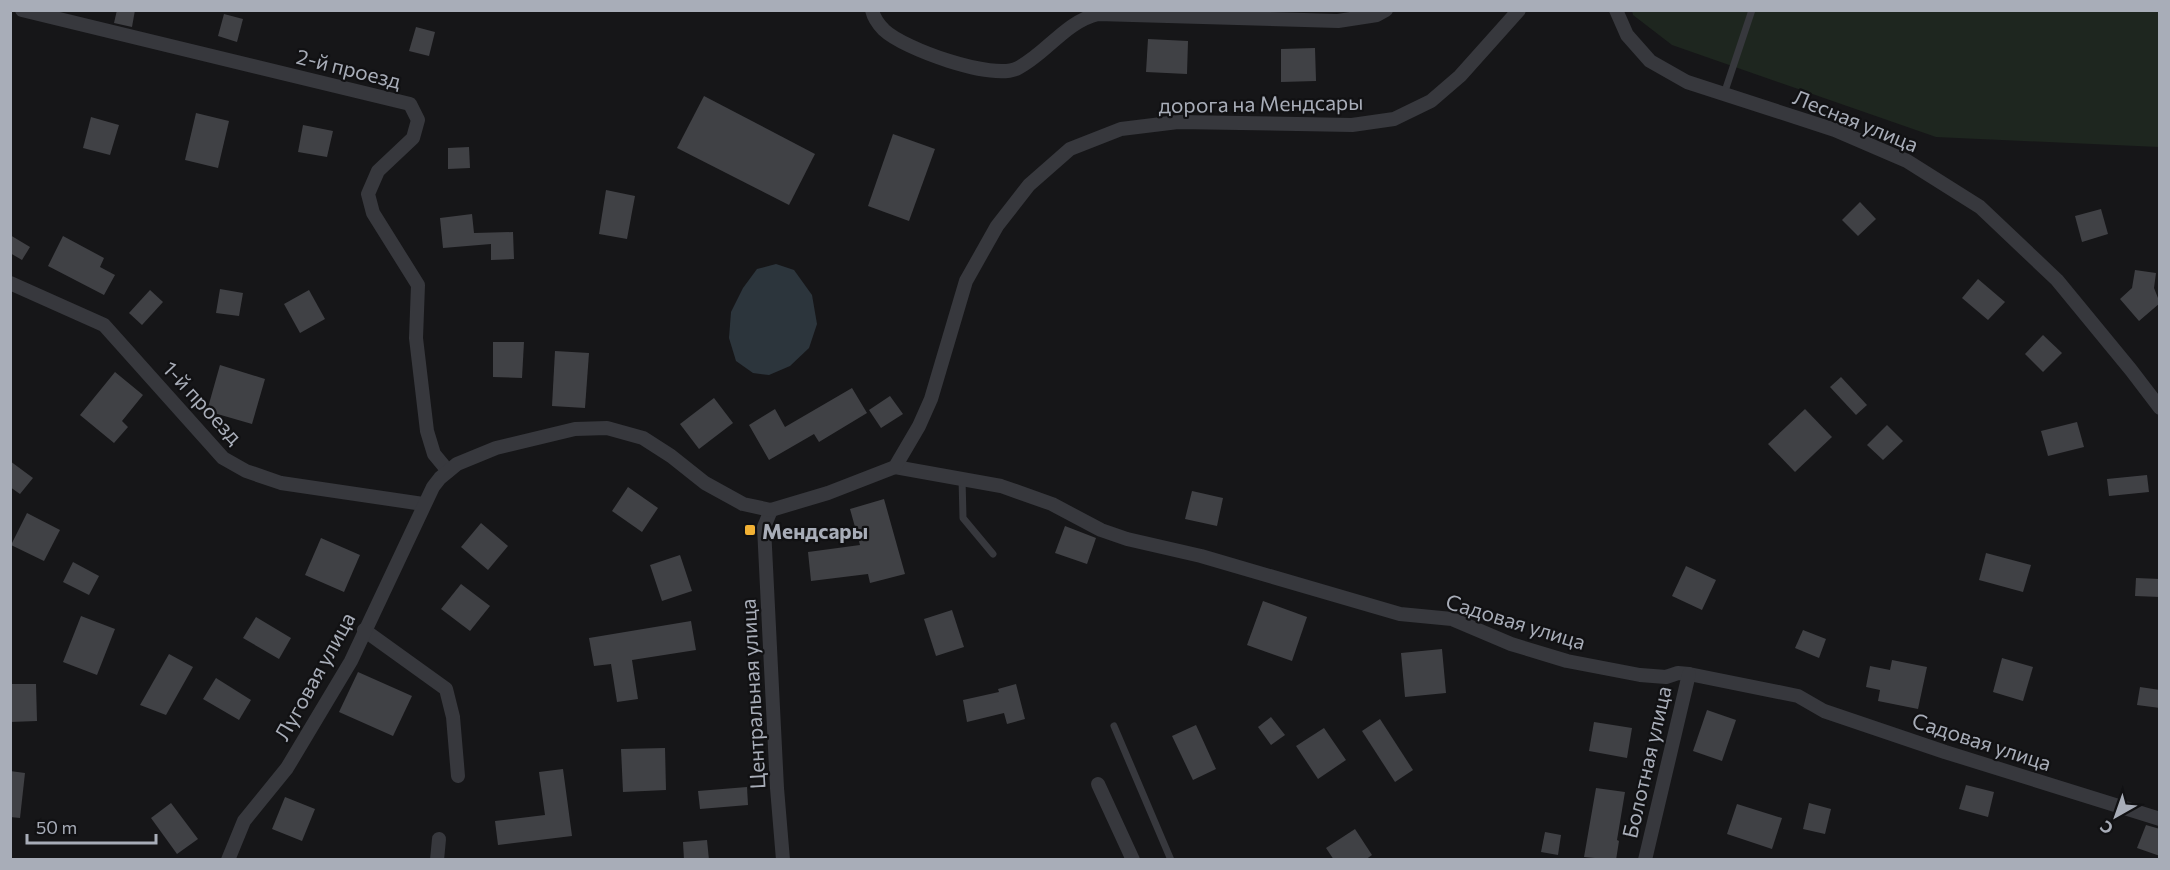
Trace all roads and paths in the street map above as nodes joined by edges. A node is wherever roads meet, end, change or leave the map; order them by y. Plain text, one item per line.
1 (22, 10) edge
2 (872, 10) edge
3 (1386, 10) edge
4 (1519, 10) edge
5 (1616, 10) edge
6 (1752, 10) edge
7 (1724, 94) junction
8 (10, 283) edge
9 (2160, 408) edge
10 (895, 467) junction
11 (448, 471) junction
12 (963, 478) junction
13 (423, 504) junction
14 (771, 510) junction
15 (993, 554) dead end
16 (364, 630) junction
17 (1689, 674) junction
18 (1114, 726) dead end
19 (458, 776) dead end
20 (1098, 784) dead end
21 (2160, 819) edge
22 (439, 839) dead end
23 (228, 860) edge
24 (437, 860) edge
25 (783, 860) edge
26 (1133, 860) edge
27 (1171, 860) edge
28 (1645, 860) edge

1 - 11 street, 2-й проезд
2 - 3 street
4 - 10 street, дорога на Мендсары
5 - 7 street, Лесная улица
6 - 7 lane
7 - 9 street, Лесная улица
8 - 13 street, 1-й проезд
10 - 12 street, Садовая улица
10 - 14 street
11 - 13 street, Луговая улица
11 - 14 street
12 - 15 lane
12 - 17 street, Садовая улица
13 - 16 street, Луговая улица
14 - 25 street, Центральная улица
16 - 19 street
16 - 23 street, Луговая улица
17 - 21 street, Садовая улица
17 - 28 street, Болотная улица
18 - 27 lane
20 - 26 street
22 - 24 street

